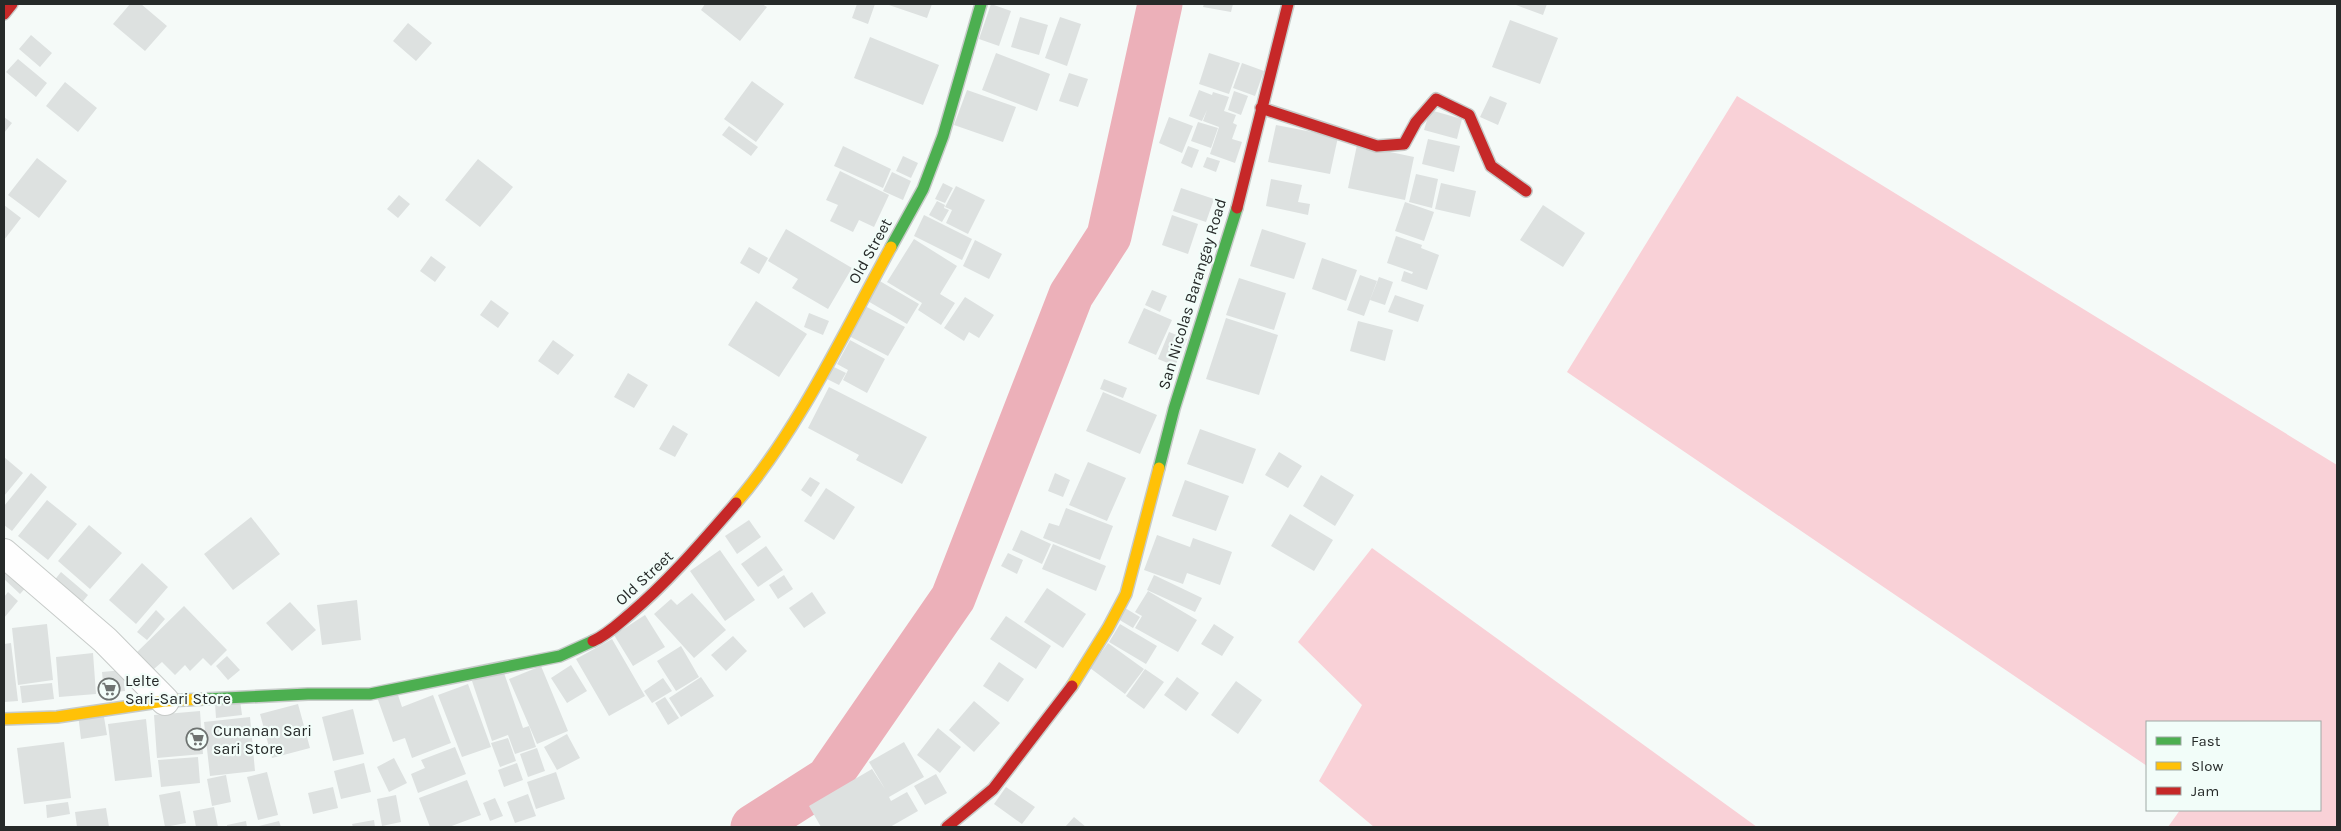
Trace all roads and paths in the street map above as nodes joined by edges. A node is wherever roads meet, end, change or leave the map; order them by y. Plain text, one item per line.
1 (12, 4) edge
2 (981, 4) edge
3 (1288, 4) edge
4 (4, 14) edge
5 (1261, 108) junction
6 (1526, 191) dead end
7 (4, 553) edge
8 (165, 701) junction
9 (4, 719) edge
10 (947, 827) edge

1 - 4 main road
2 - 8 main road, Old Street
3 - 5 main road, San Nicolas Barangay Road
5 - 6 main road
5 - 10 main road, San Nicolas Barangay Road
7 - 8 street
8 - 9 main road, Old Street

